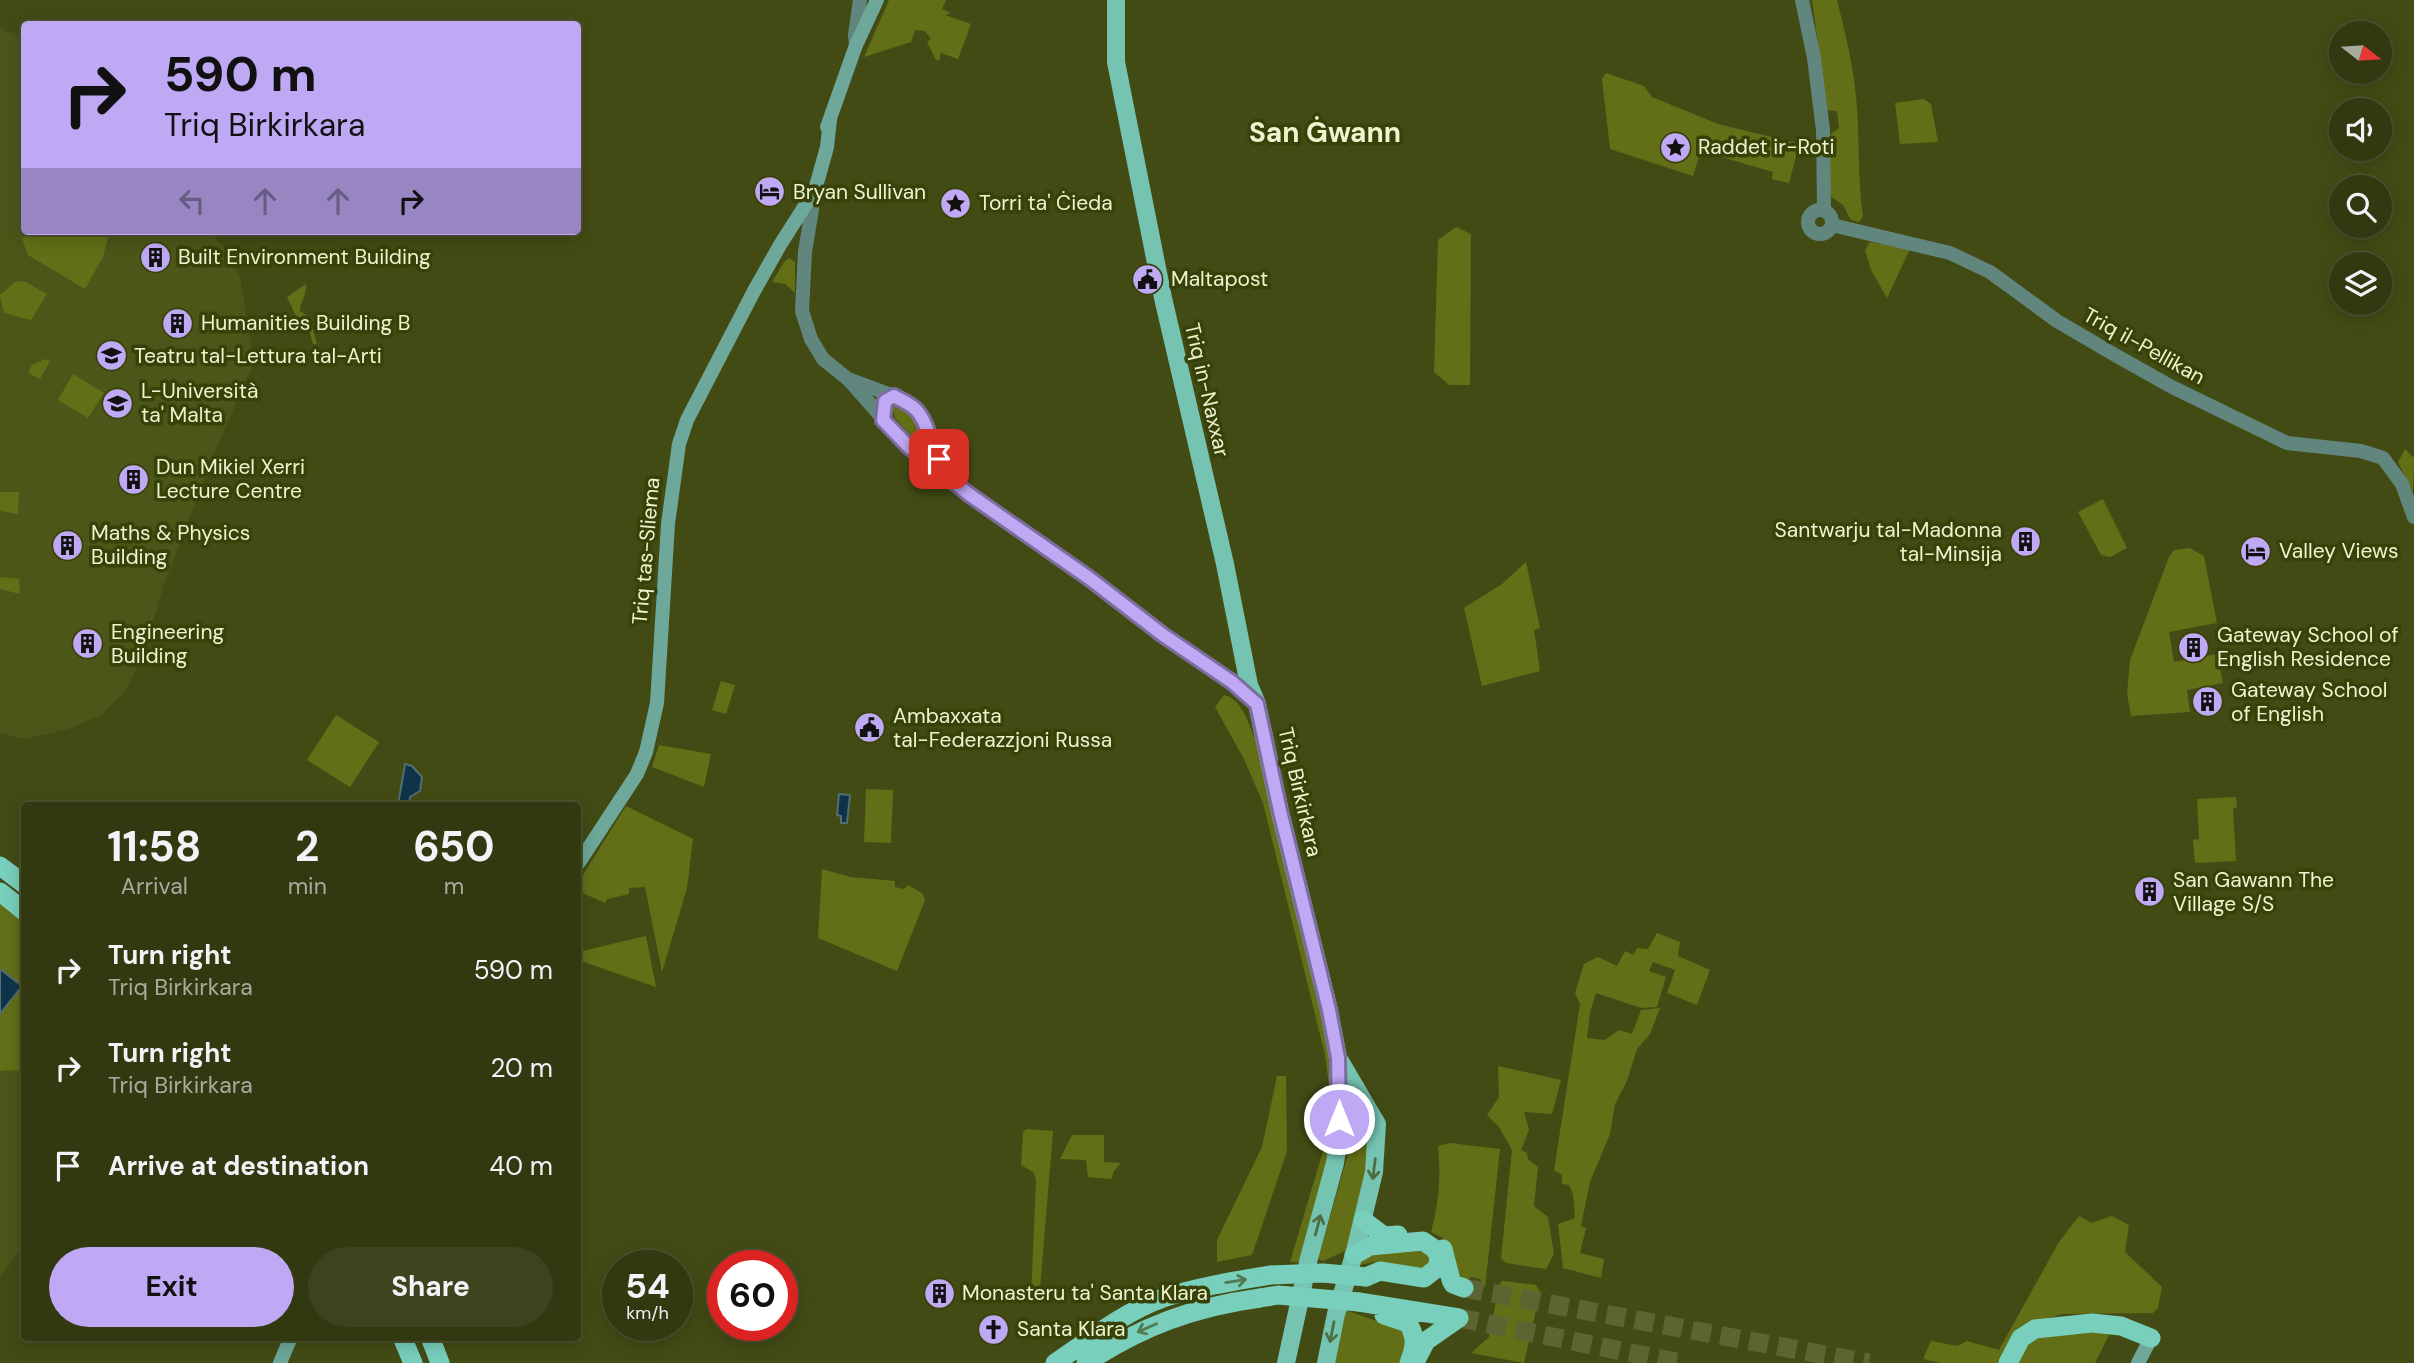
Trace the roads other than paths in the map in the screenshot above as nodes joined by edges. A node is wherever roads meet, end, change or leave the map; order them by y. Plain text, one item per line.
1 (860, 0) edge
2 (877, 0) edge
3 (1116, 0) edge
4 (1802, 0) edge
5 (856, 45) junction
6 (830, 120) junction
7 (815, 190) junction
8 (1824, 208) junction
9 (1832, 225) junction
10 (780, 245) junction
11 (805, 251) junction
12 (849, 380) junction
13 (894, 396) junction
14 (883, 420) junction
15 (929, 442) junction
16 (909, 447) junction
17 (948, 477) junction
18 (2414, 517) edge
19 (1257, 704) junction
20 (581, 859) edge
21 (0, 866) edge
22 (21, 882) edge
23 (0, 892) edge
24 (21, 909) edge
25 (1338, 1058) junction
26 (1373, 1119) junction
27 (1339, 1136) junction
28 (1363, 1220) junction
29 (1354, 1255) junction
30 (1366, 1278) junction
31 (1359, 1302) junction
32 (2151, 1338) joint
33 (280, 1341) edge
34 (290, 1341) edge
35 (404, 1341) edge
36 (434, 1350) edge
37 (1091, 1360) edge
38 (2012, 1360) edge
39 (272, 1363) edge
40 (282, 1363) edge
41 (413, 1363) edge
42 (452, 1363) edge
43 (1055, 1363) edge
44 (1286, 1363) edge
45 (1326, 1363) edge
46 (1409, 1363) edge
47 (1415, 1363) edge
48 (2138, 1363) edge

1 - 5 street
2 - 5 main road
3 - 19 main road, Triq in-Naxxar
4 - 8 street
5 - 6 main road
6 - 7 main road, Triq Birkirkara
6 - 10 main road, Triq tas-Sliema
7 - 10 main road, Triq tas-Sliema
7 - 11 street, Triq Birkirkara
8 - 9 street
8 - 9 street
9 - 18 street, Triq il-Pellikan
10 - 11 street
10 - 20 main road, Triq tas-Sliema
11 - 12 street, Triq Birkirkara
12 - 13 street, Triq Birkirkara
12 - 14 street, Triq Birkirkara
13 - 14 street
13 - 15 street, Triq Birkirkara
14 - 16 street, Triq Birkirkara
15 - 16 street
15 - 17 street, Triq Birkirkara
16 - 17 street, Triq Birkirkara
17 - 19 street, Triq Birkirkara
19 - 25 main road, Triq Birkirkara
21 - 22 highway
23 - 24 highway
25 - 26 main road, Triq Birkirkara
25 - 27 main road, Triq Birkirkara
26 - 27 main road
26 -> 28 main road, Triq Birkirkara
44 -> 27 main road, Triq Birkirkara
28 - 29 main road, Triq Birkirkara
28 - 30 highway
29 - 30 highway
29 -> 45 main road, Triq Birkirkara
43 -> 30 highway, bridge
31 -> 37 highway, bridge
31 - 46 highway
31 - 47 highway
32 - 38 highway
32 - 48 main road
33 - 39 main road
34 - 40 main road
35 - 41 highway
36 - 42 highway

